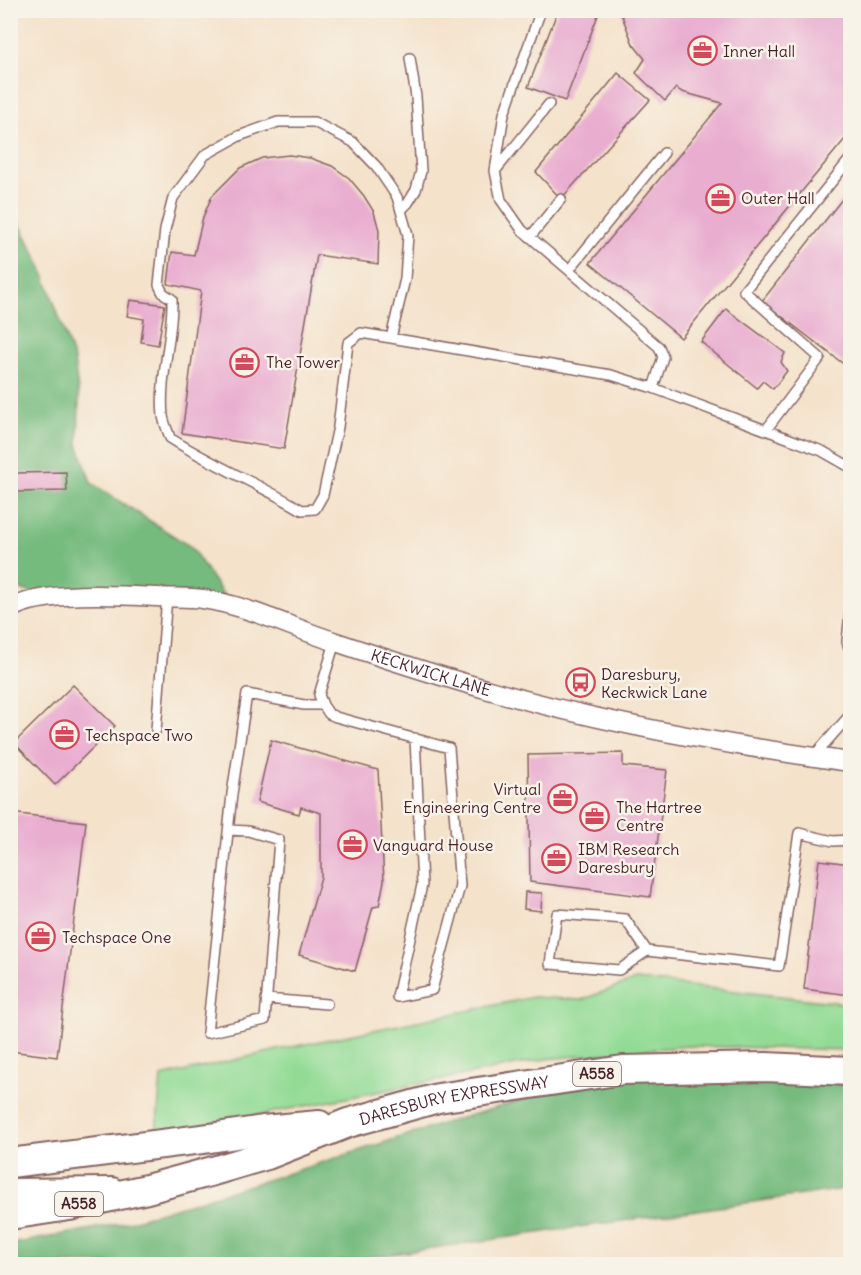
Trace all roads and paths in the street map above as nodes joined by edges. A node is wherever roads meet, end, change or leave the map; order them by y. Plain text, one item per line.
1 (541, 10) edge
2 (410, 57) dead end
3 (549, 104) dead end
4 (664, 153) dead end
5 (850, 159) edge
6 (495, 171) junction
7 (561, 199) dead end
8 (401, 210) junction
9 (530, 237) junction
10 (569, 270) junction
11 (391, 338) junction
12 (653, 388) junction
13 (766, 430) junction
14 (850, 467) edge
15 (166, 597) junction
16 (12, 607) edge
17 (850, 612) edge
18 (335, 642) junction
19 (850, 650) edge
20 (322, 705) junction
21 (850, 715) edge
22 (156, 730) dead end
23 (415, 738) junction
24 (813, 757) junction
25 (850, 762) edge
26 (229, 830) junction
27 (850, 840) edge
28 (647, 951) junction
29 (266, 999) junction
30 (327, 1004) dead end
31 (850, 1071) edge
32 (348, 1123) junction
33 (10, 1163) edge
34 (147, 1189) junction
35 (10, 1190) edge
36 (10, 1215) edge

1 - 6 lane
2 - 8 lane
3 - 6 lane
4 - 10 lane
5 - 13 lane
6 - 9 lane
7 - 9 lane
8 - 11 lane
8 - 11 lane
9 - 10 lane
10 - 12 lane
11 - 12 lane
12 - 13 lane
13 - 14 lane
15 - 16 street, KECKWICK LANE
15 - 18 street, KECKWICK LANE
15 - 22 lane
17 - 19 lane
18 - 20 lane
18 - 24 street, KECKWICK LANE
20 - 23 lane
20 - 26 lane
21 - 24 lane
23 - 23 lane
24 - 25 street, KECKWICK LANE
26 - 29 lane
26 - 29 lane
27 - 28 lane
28 - 28 lane
29 - 30 lane
31 - 32 main road, DARESBURY EXPRESSWAY / A558
32 - 33 main road, DARESBURY EXPRESSWAY / A558
32 - 34 main road, DARESBURY EXPRESSWAY / A558
34 - 35 street
34 - 36 main road, DARESBURY EXPRESSWAY / A558

